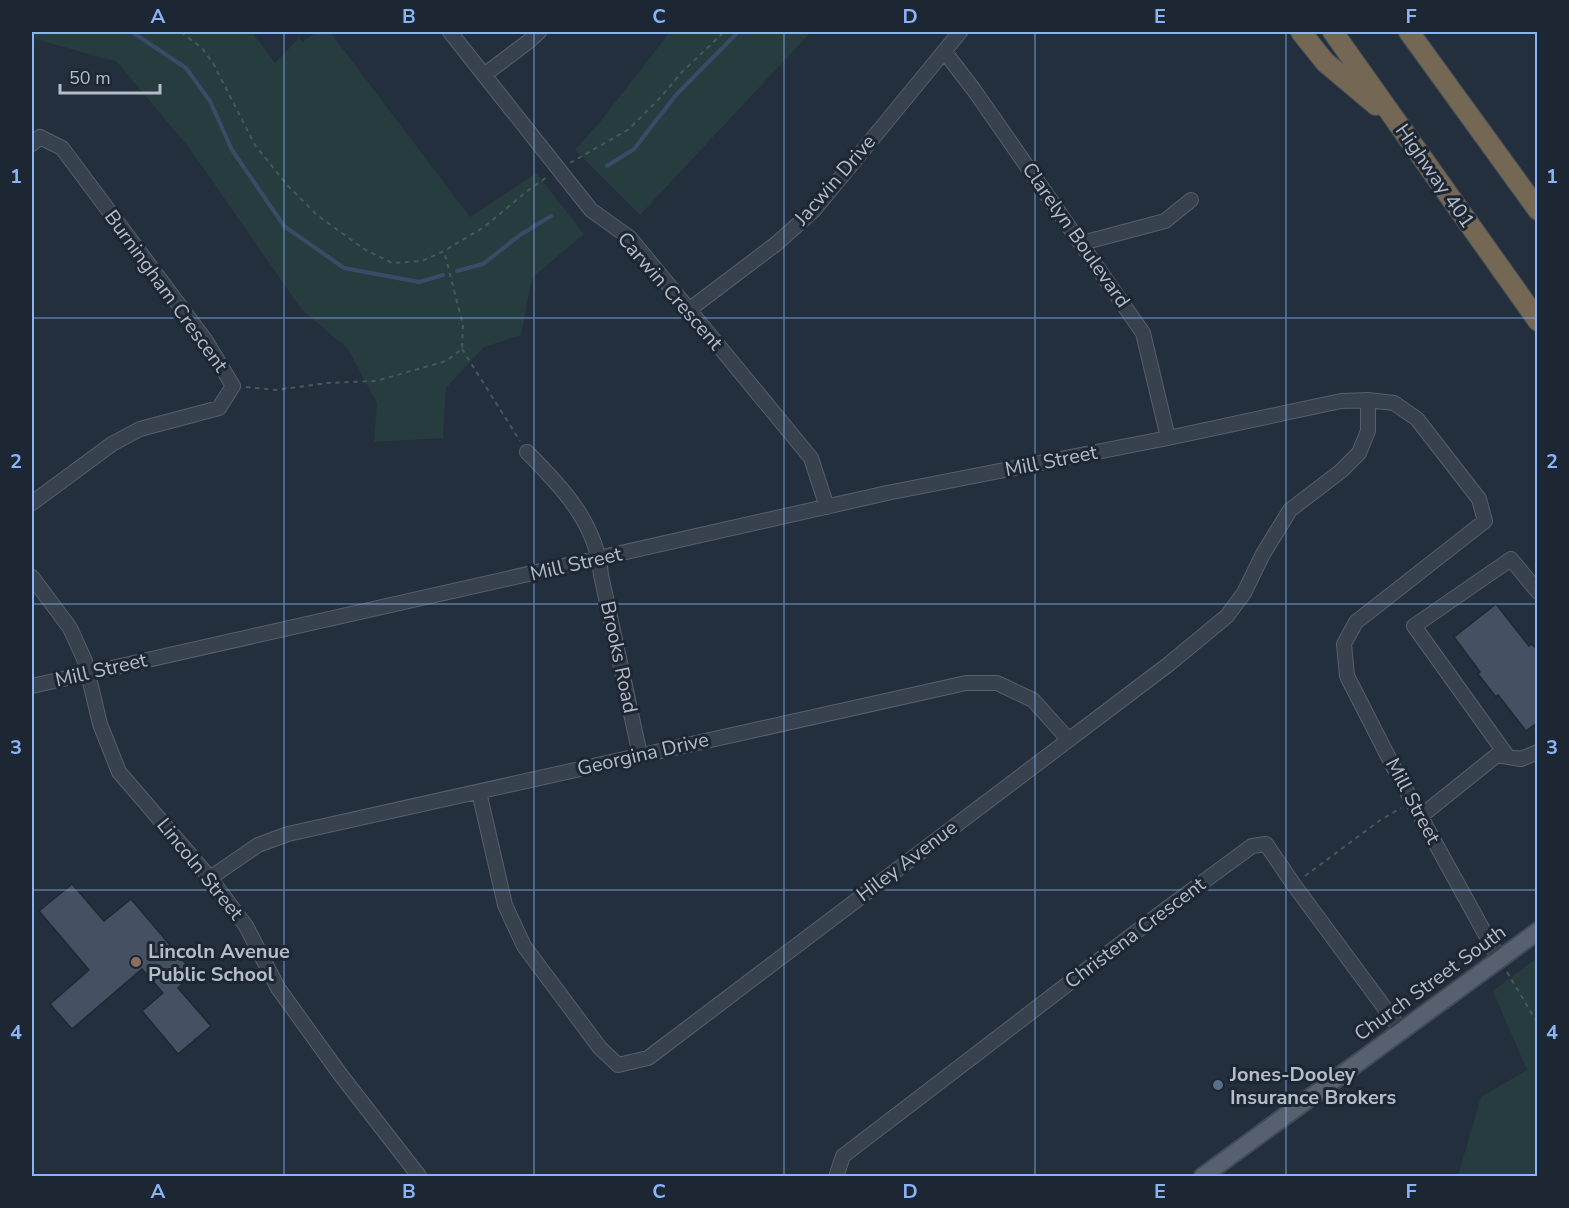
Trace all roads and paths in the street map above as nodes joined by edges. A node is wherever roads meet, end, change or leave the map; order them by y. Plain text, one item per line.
1 (181, 32) edge
2 (450, 32) edge
3 (539, 32) edge
4 (724, 32) edge
5 (960, 32) edge
6 (1301, 32) edge
7 (1333, 32) edge
8 (1409, 32) edge
9 (944, 51) junction
10 (484, 75) junction
11 (1397, 123) junction
12 (32, 144) edge
13 (558, 170) junction
14 (1191, 200) dead end
15 (1538, 210) edge
16 (1082, 243) junction
17 (444, 251) junction
18 (690, 309) junction
19 (1538, 321) edge
20 (462, 349) junction
21 (233, 386) junction
22 (1368, 400) junction
23 (1168, 438) junction
24 (526, 452) joint
25 (32, 503) edge
26 (827, 507) junction
27 (600, 559) junction
28 (32, 577) edge
29 (1538, 592) edge
30 (88, 674) junction
31 (32, 686) edge
32 (1068, 738) junction
33 (1538, 752) edge
34 (640, 755) junction
35 (1508, 757) junction
36 (479, 792) junction
37 (1413, 802) junction
38 (1421, 816) junction
39 (210, 878) junction
40 (1294, 885) junction
41 (1538, 932) edge
42 (1503, 965) junction
43 (1538, 1024) edge
44 (1401, 1030) junction
45 (419, 1176) edge
46 (838, 1176) edge
47 (1203, 1176) edge

1 - 17 path
2 - 10 street, Carwin Crescent
3 - 10 street
4 - 13 path
5 - 9 street, Jacwin Drive
6 - 11 highway
7 - 11 highway, Highway 401
8 - 15 highway
9 - 16 street, Clarelyn Boulevard
9 - 18 street, Jacwin Drive
10 - 13 street, Carwin Crescent
11 - 19 highway, Highway 401
12 - 21 street, Burningham Crescent
13 - 17 path
13 - 18 street, Carwin Crescent
14 - 16 street
16 - 23 street, Clarelyn Boulevard
17 - 20 path
18 - 26 street, Carwin Crescent
20 - 21 path
20 - 24 path
21 - 25 street, Burningham Crescent
22 - 23 street, Mill Street
22 - 32 street, Hiley Avenue
22 - 37 street, Mill Street
23 - 26 street, Mill Street
24 - 27 street, Brooks Road
26 - 27 street, Mill Street
27 - 30 street, Mill Street
27 - 34 street, Brooks Road
28 - 30 street, Lincoln Street
29 - 35 street
30 - 31 street, Mill Street
30 - 39 street, Lincoln Street
32 - 34 street, Georgina Drive
32 - 36 street, Hiley Avenue
33 - 35 street
34 - 36 street, Georgina Drive
35 - 38 street
36 - 39 street, Georgina Drive
37 - 38 street, Mill Street
37 - 40 path
38 - 42 street, Mill Street
39 - 45 street, Lincoln Street
40 - 44 street, Christena Crescent
40 - 46 street, Christena Crescent
41 - 42 main road, Church Street South
42 - 43 path
42 - 44 main road, Church Street South
44 - 47 main road, Church Street South

